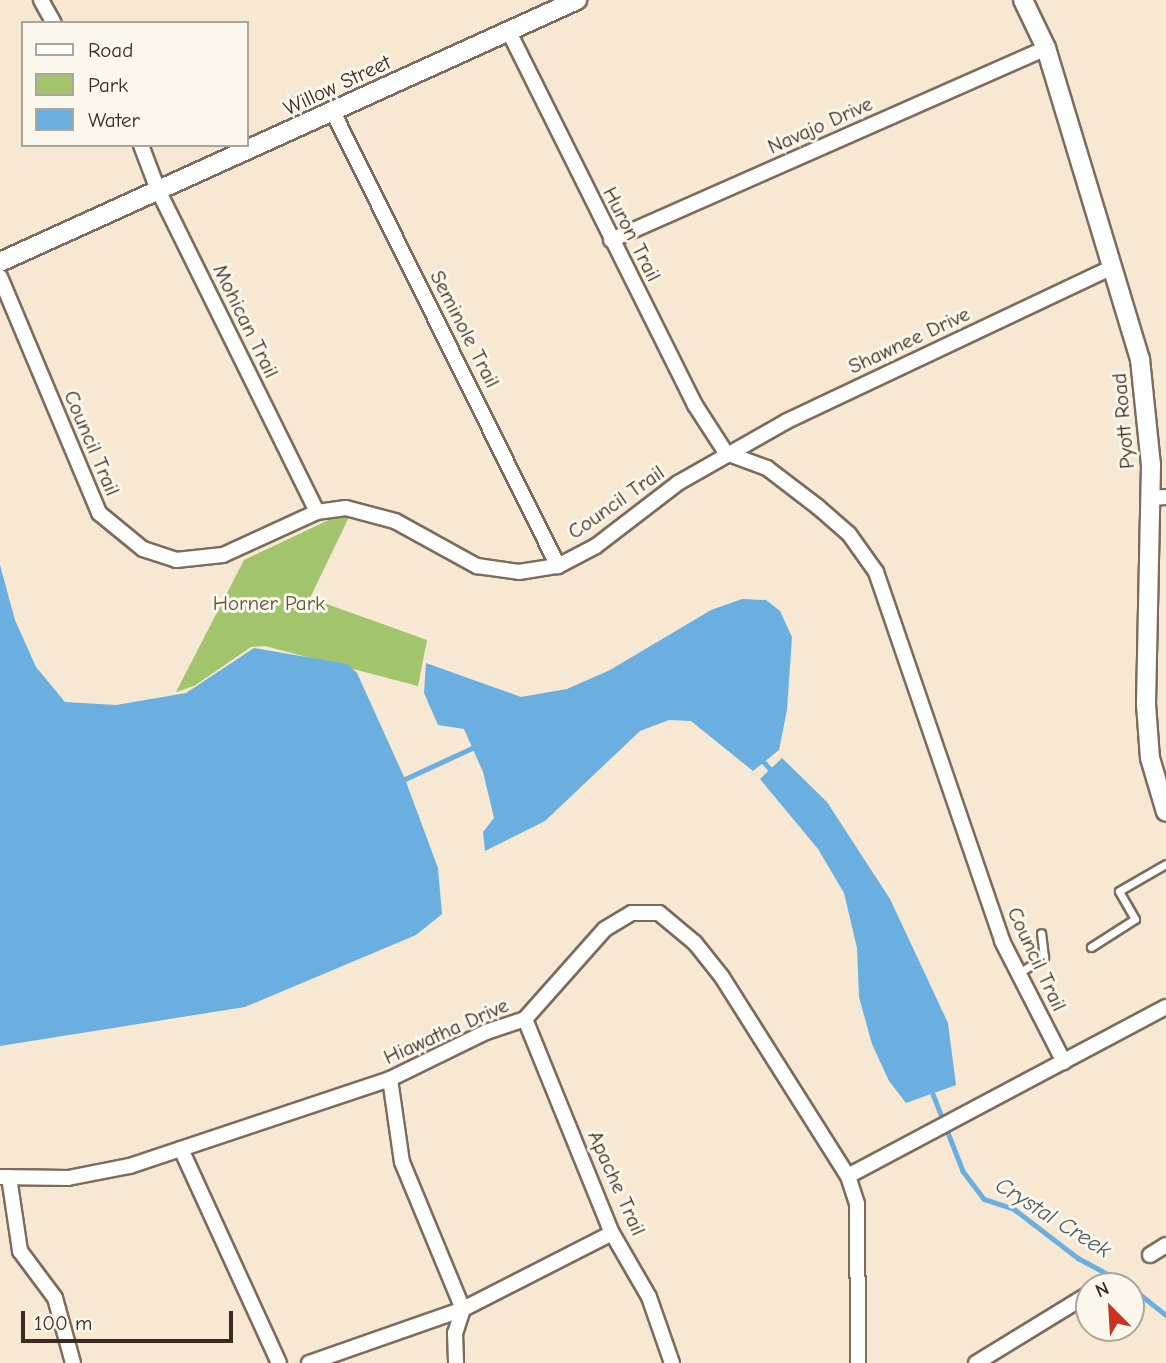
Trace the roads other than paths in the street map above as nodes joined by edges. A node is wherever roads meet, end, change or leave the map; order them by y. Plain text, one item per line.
1 (41, 0) edge
2 (577, 0) edge
3 (1023, 0) edge
4 (53, 21) edge
5 (508, 30) junction
6 (1046, 48) junction
7 (333, 112) junction
8 (142, 147) edge
9 (158, 190) junction
10 (611, 240) junction
11 (0, 262) edge
12 (1111, 268) junction
13 (0, 276) edge
14 (726, 453) junction
15 (1158, 466) edge
16 (1158, 497) edge
17 (317, 512) junction
18 (558, 566) junction
19 (1166, 812) edge
20 (1166, 864) edge
21 (1041, 933) dead end
22 (1091, 947) dead end
23 (1018, 974) junction
24 (1166, 1007) edge
25 (525, 1019) junction
26 (1064, 1062) junction
27 (390, 1079) junction
28 (181, 1149) junction
29 (848, 1176) junction
30 (5, 1177) edge
31 (612, 1233) junction
32 (1166, 1245) edge
33 (1150, 1255) dead end
34 (1075, 1302) edge
35 (463, 1309) junction
36 (73, 1363) edge
37 (279, 1363) edge
38 (309, 1363) edge
39 (456, 1363) edge
40 (672, 1363) edge
41 (858, 1363) edge
42 (976, 1363) edge

1 - 4 street
2 - 5 street, Willow Street
3 - 6 street, Pyott Road
5 - 7 street, Willow Street
5 - 10 street, Huron Trail
6 - 10 street, Navajo Drive
6 - 12 street, Pyott Road
7 - 9 street, Willow Street
7 - 18 street, Seminole Trail
8 - 9 street, Mohican Trail
9 - 11 street, Willow Street
9 - 17 street, Mohican Trail
10 - 14 street, Huron Trail
12 - 14 street, Shawnee Drive
12 - 15 street, Pyott Road
13 - 17 street, Council Trail
14 - 18 street, Council Trail
14 - 23 street, Council Trail
15 - 16 street, Pyott Road
16 - 19 street, Pyott Road
17 - 18 street, Council Trail
20 - 22 lane
21 - 23 lane
23 - 26 street, Council Trail
24 - 26 street
25 - 27 street, Hiawatha Drive
25 - 29 street, Hiawatha Drive
25 - 31 street, Apache Trail
26 - 29 street
27 - 28 street, Hiawatha Drive
27 - 35 street
28 - 30 street, Hiawatha Drive
28 - 37 street
29 - 41 street, Hiawatha Drive
30 - 36 street
31 - 35 street
31 - 40 street, Apache Trail
32 - 33 street
34 - 42 street
35 - 38 street
35 - 39 street

